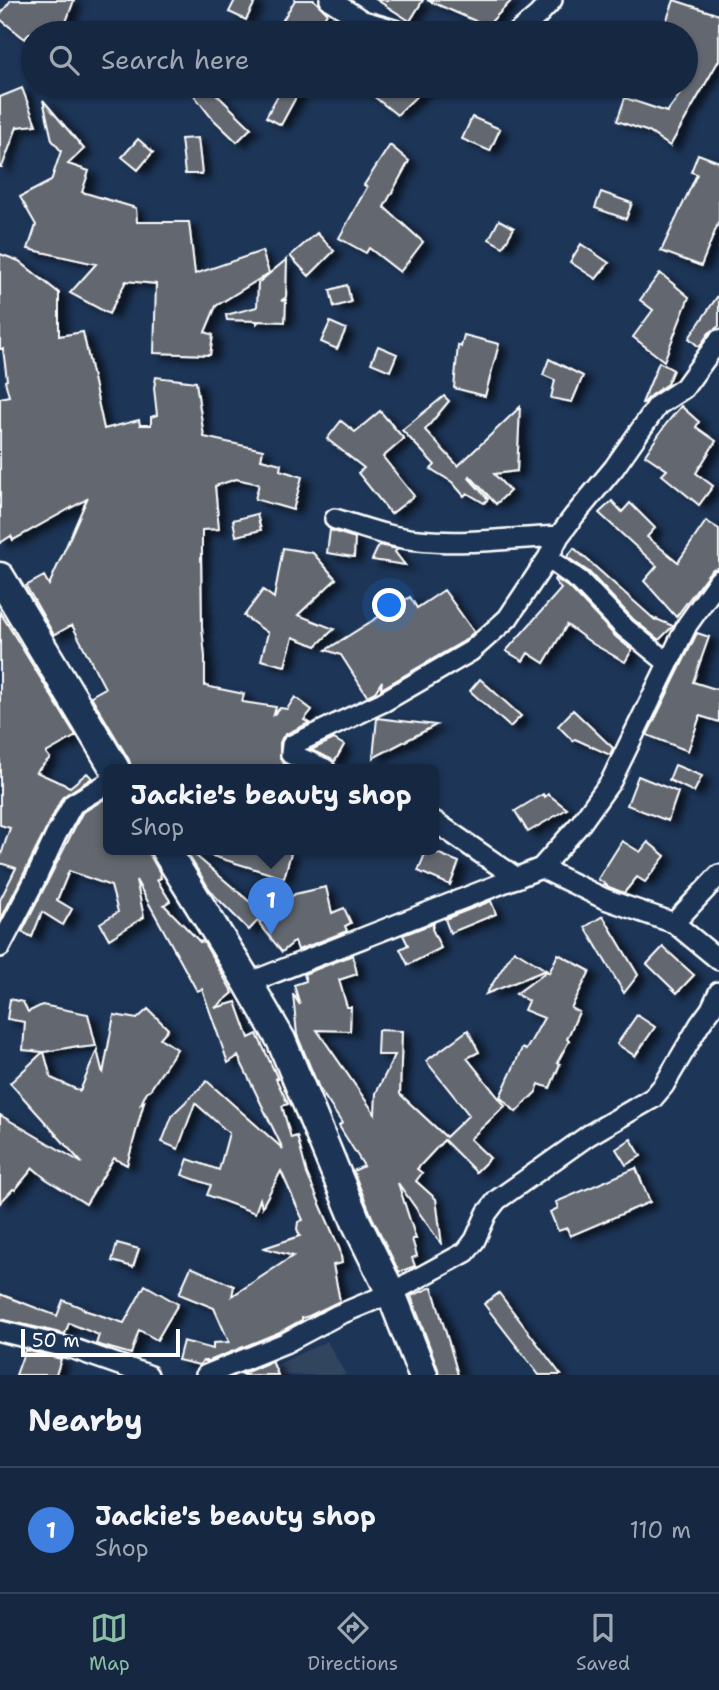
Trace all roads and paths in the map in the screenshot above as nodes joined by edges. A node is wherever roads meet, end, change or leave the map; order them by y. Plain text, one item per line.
1 (330, 0) edge
2 (552, 0) edge
3 (363, 21) edge
4 (531, 21) edge
5 (719, 340) edge
6 (335, 519) dead end
7 (559, 536) junction
8 (548, 558) junction
9 (0, 577) edge
10 (719, 580) edge
11 (668, 663) junction
12 (112, 764) edge
13 (314, 764) edge
14 (103, 786) edge
15 (439, 824) edge
16 (169, 855) edge
17 (541, 868) junction
18 (719, 875) edge
19 (517, 878) junction
20 (674, 923) junction
21 (0, 947) edge
22 (719, 960) edge
23 (248, 982) junction
24 (719, 992) edge
25 (391, 1293) junction
26 (0, 1331) edge
27 (148, 1375) edge
28 (206, 1375) edge
29 (423, 1375) edge

1 - 3 street
2 - 4 street
5 - 7 street
6 - 7 street
7 - 8 street
8 - 11 street
8 - 13 street
9 - 12 street
10 - 11 street
11 - 17 street
14 - 21 street
15 - 19 street
16 - 23 street
17 - 19 street
17 - 20 street
18 - 20 street
19 - 23 street
20 - 22 street
23 - 25 street
24 - 25 street
25 - 28 street
25 - 29 street
26 - 27 street

